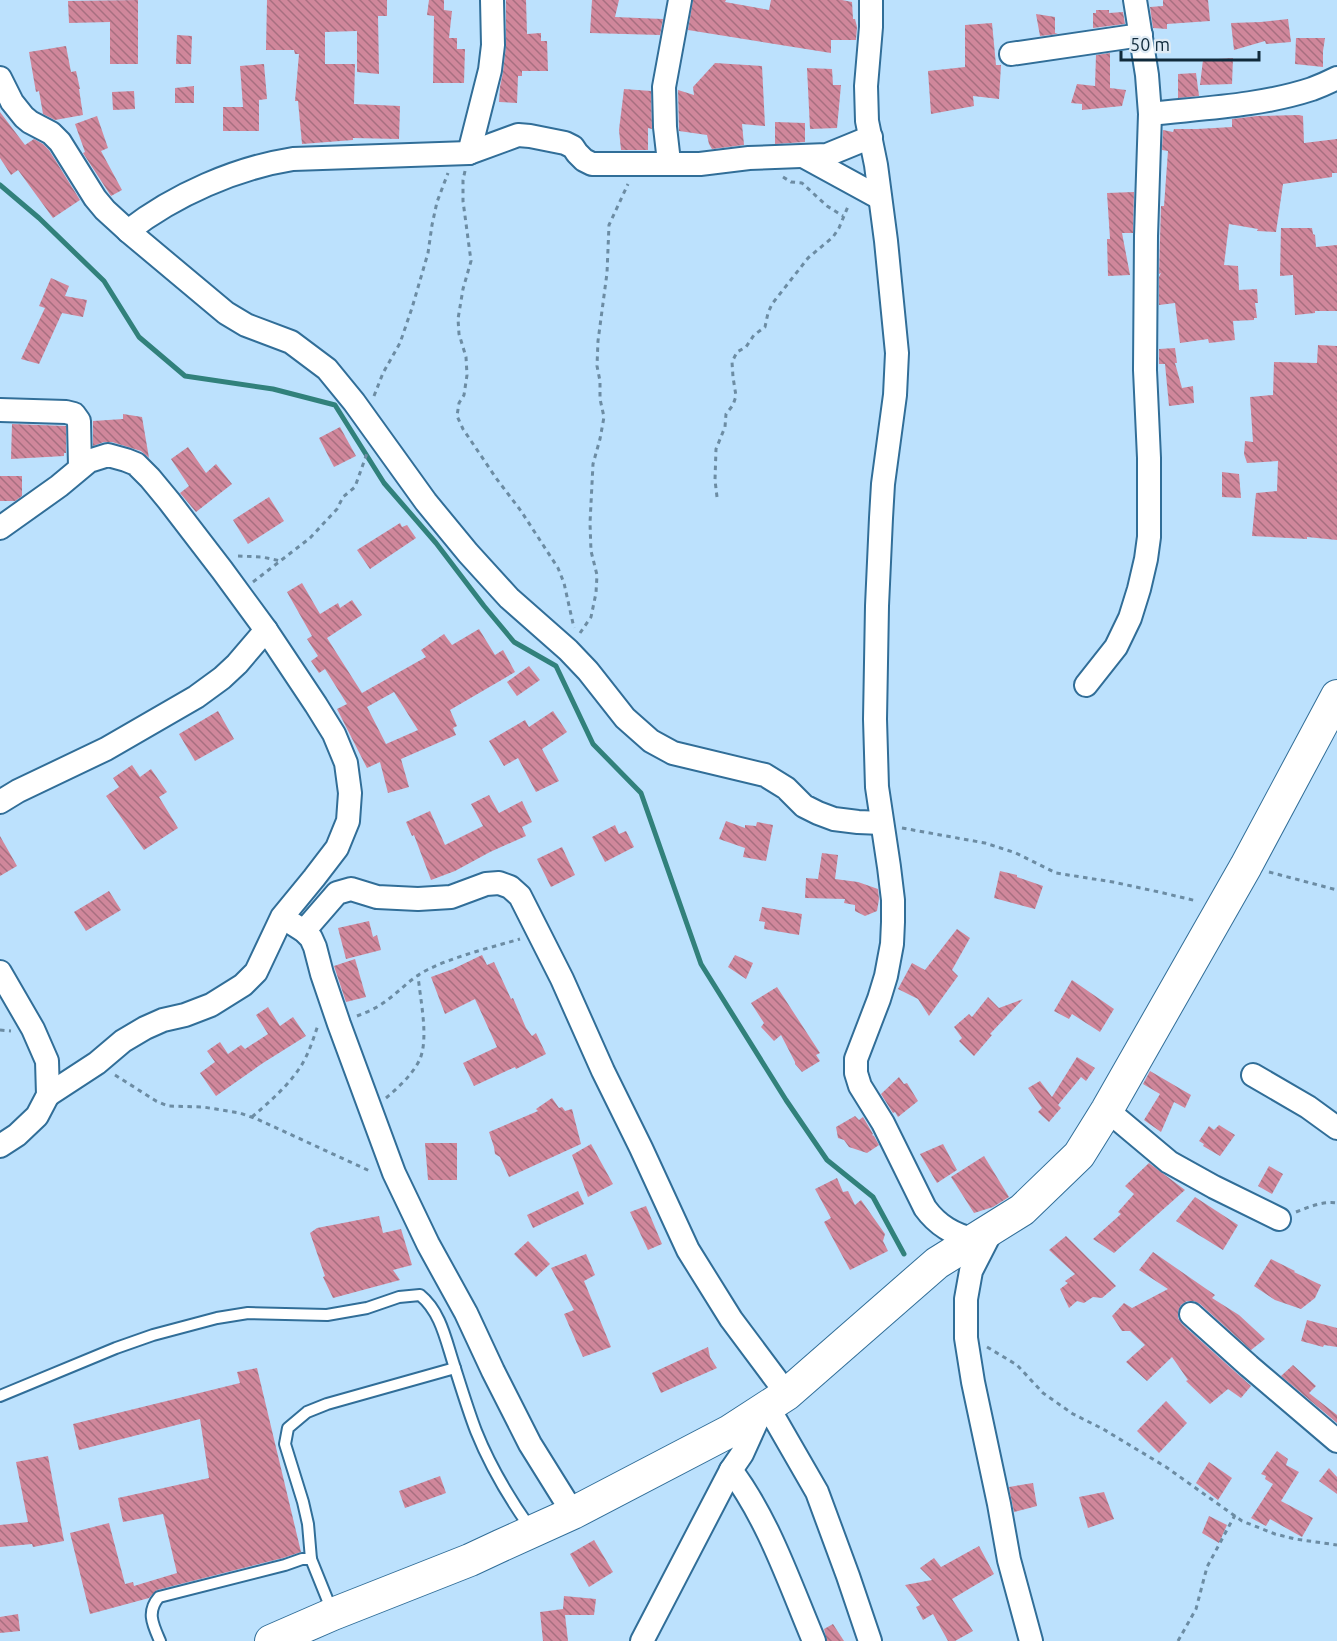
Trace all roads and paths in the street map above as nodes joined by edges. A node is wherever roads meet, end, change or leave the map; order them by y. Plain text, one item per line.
1 (492, 0) edge
2 (680, 0) edge
3 (871, 0) edge
4 (1135, 0) edge
5 (1141, 35) junction
6 (1011, 54) dead end
7 (0, 78) edge
8 (1337, 78) edge
9 (1150, 114) junction
10 (871, 137) junction
11 (470, 153) junction
12 (805, 157) junction
13 (669, 162) junction
14 (636, 163) junction
15 (782, 176) dead end
16 (856, 185) junction
17 (880, 198) junction
18 (843, 216) junction
19 (128, 231) junction
20 (0, 410) edge
21 (366, 418) junction
22 (382, 441) junction
23 (80, 467) junction
24 (717, 497) dead end
25 (0, 528) edge
26 (209, 553) junction
27 (281, 561) junction
28 (238, 592) junction
29 (266, 630) junction
30 (567, 650) junction
31 (1086, 685) dead end
32 (1337, 696) edge
33 (0, 802) edge
34 (882, 825) junction
35 (1246, 866) junction
36 (1337, 890) edge
37 (1221, 908) junction
38 (282, 916) junction
39 (304, 931) junction
40 (539, 934) junction
41 (0, 972) edge
42 (418, 975) junction
43 (329, 995) junction
44 (339, 1024) junction
45 (97, 1063) junction
46 (1253, 1075) dead end
47 (48, 1095) junction
48 (1107, 1110) junction
49 (370, 1111) junction
50 (252, 1117) junction
51 (1337, 1128) edge
52 (0, 1146) edge
53 (400, 1185) junction
54 (1337, 1203) edge
55 (1022, 1210) junction
56 (1279, 1219) joint
57 (975, 1240) junction
58 (1191, 1314) dead end
59 (966, 1338) junction
60 (455, 1368) junction
61 (0, 1396) edge
62 (772, 1404) junction
63 (1337, 1441) edge
64 (731, 1470) junction
65 (573, 1513) junction
66 (1234, 1515) junction
67 (533, 1531) junction
68 (1337, 1545) edge
69 (311, 1559) junction
70 (333, 1614) junction
71 (160, 1641) edge
72 (271, 1641) edge
73 (642, 1641) edge
74 (814, 1641) edge
75 (870, 1641) edge
76 (1031, 1641) edge
77 (1178, 1641) edge

1 - 11 street
2 - 13 street
3 - 10 street
4 - 5 street
5 - 6 street
5 - 9 street
7 - 19 street
8 - 9 street
9 - 31 street
10 - 12 street
10 - 17 street
11 - 14 street
11 - 19 street
11 - 21 path
11 - 30 path
12 - 13 street
12 - 16 street
13 - 14 street
14 - 30 path
15 - 18 path
16 - 17 street
16 - 18 path
17 - 34 street
18 - 24 path
19 - 21 street
20 - 23 street
21 - 22 street
22 - 27 path
22 - 30 street
23 - 25 street
23 - 26 street
26 - 27 path
26 - 28 street
27 - 28 path
28 - 29 street
29 - 33 street
29 - 38 street
30 - 34 street
32 - 35 street
34 - 37 path
34 - 57 street
35 - 36 path
35 - 37 street
37 - 48 street
38 - 39 street
38 - 45 street
39 - 40 street
39 - 43 street
40 - 42 path
40 - 62 street
41 - 47 street
42 - 44 path
42 - 49 path
43 - 44 street
43 - 50 path
44 - 49 street
45 - 47 street
45 - 50 path
46 - 51 street
47 - 52 street
48 - 55 street
48 - 56 street
49 - 53 street
50 - 53 path
53 - 65 street
54 - 56 path
55 - 57 street
55 - 59 street
57 - 62 street
58 - 63 street
59 - 66 path
59 - 76 street
60 - 61 lane
60 - 67 lane
60 - 69 lane
62 - 64 street
62 - 65 street
62 - 75 street
64 - 73 street
64 - 74 street
65 - 67 street
66 - 68 path
66 - 77 path
67 - 70 street
69 - 70 lane
69 - 71 lane
70 - 72 street

